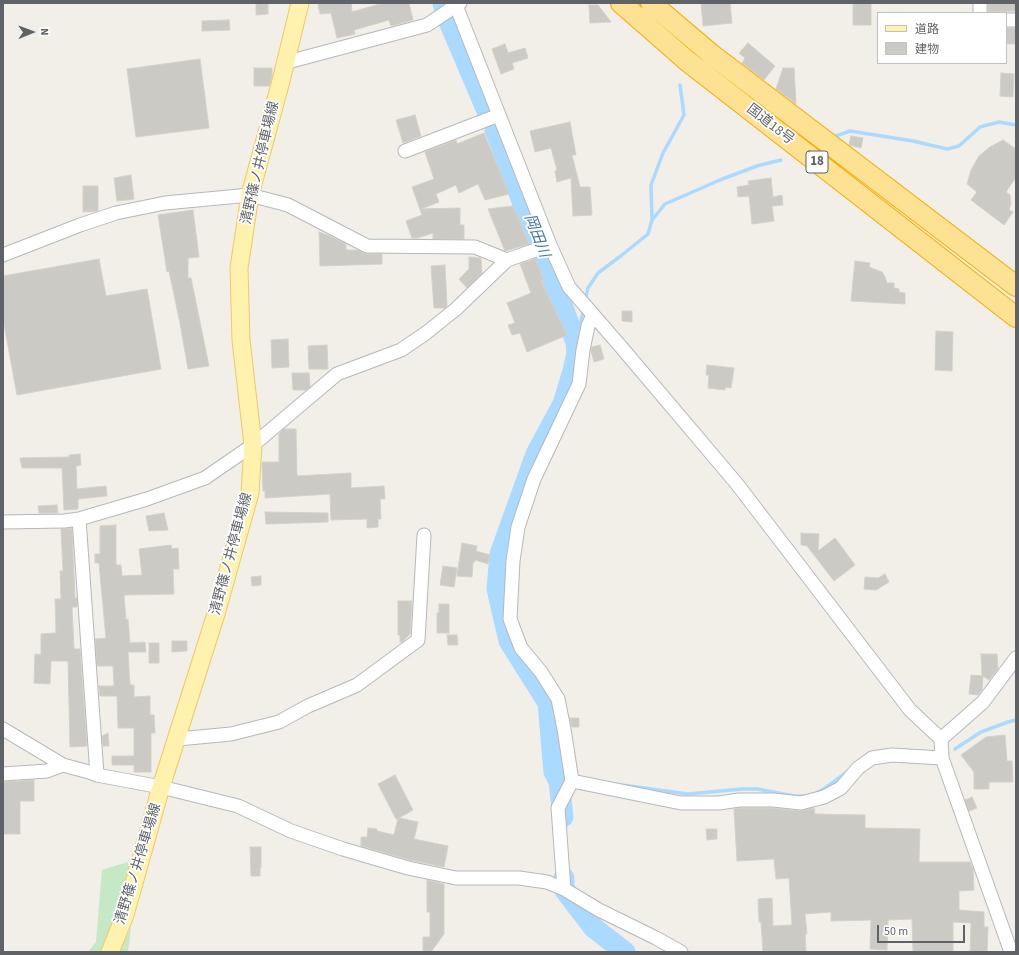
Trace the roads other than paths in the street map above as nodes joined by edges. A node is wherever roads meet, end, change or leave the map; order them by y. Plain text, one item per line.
1 (300, 3) edge
2 (621, 3) edge
3 (651, 3) edge
4 (452, 7) edge
5 (284, 62) junction
6 (499, 115) junction
7 (405, 151) dead end
8 (250, 195) junction
9 (544, 247) junction
10 (3, 255) edge
11 (507, 260) junction
12 (1016, 286) edge
13 (586, 306) junction
14 (1016, 317) edge
15 (253, 445) junction
16 (79, 519) junction
17 (3, 522) edge
18 (424, 535) dead end
19 (1016, 658) edge
20 (3, 729) edge
21 (178, 739) junction
22 (941, 739) junction
23 (942, 758) junction
24 (63, 764) junction
25 (3, 774) edge
26 (97, 775) junction
27 (572, 781) junction
28 (162, 787) junction
29 (564, 889) junction
30 (110, 952) edge
31 (681, 952) edge
32 (1011, 952) edge

1 - 5 main road, 清野篠ノ井停車場線
2 - 14 highway, 国道18号 / 18
3 - 12 highway, 国道18号 / 18
4 - 5 street
4 - 6 street
5 - 8 main road, 清野篠ノ井停車場線
6 - 7 street
6 - 9 street
8 - 10 street
8 - 11 street
8 - 15 main road, 清野篠ノ井停車場線
9 - 11 street
9 - 13 street
11 - 15 street
13 - 22 street
13 - 27 street
15 - 16 street
15 - 21 main road, 清野篠ノ井停車場線
16 - 17 street
16 - 26 street
18 - 21 street
19 - 22 street
20 - 24 street
21 - 28 main road, 清野篠ノ井停車場線
22 - 23 street
23 - 27 street
23 - 32 street
24 - 25 street
24 - 26 street
26 - 28 street
27 - 29 street
28 - 29 street
28 - 30 main road, 清野篠ノ井停車場線
29 - 31 street

